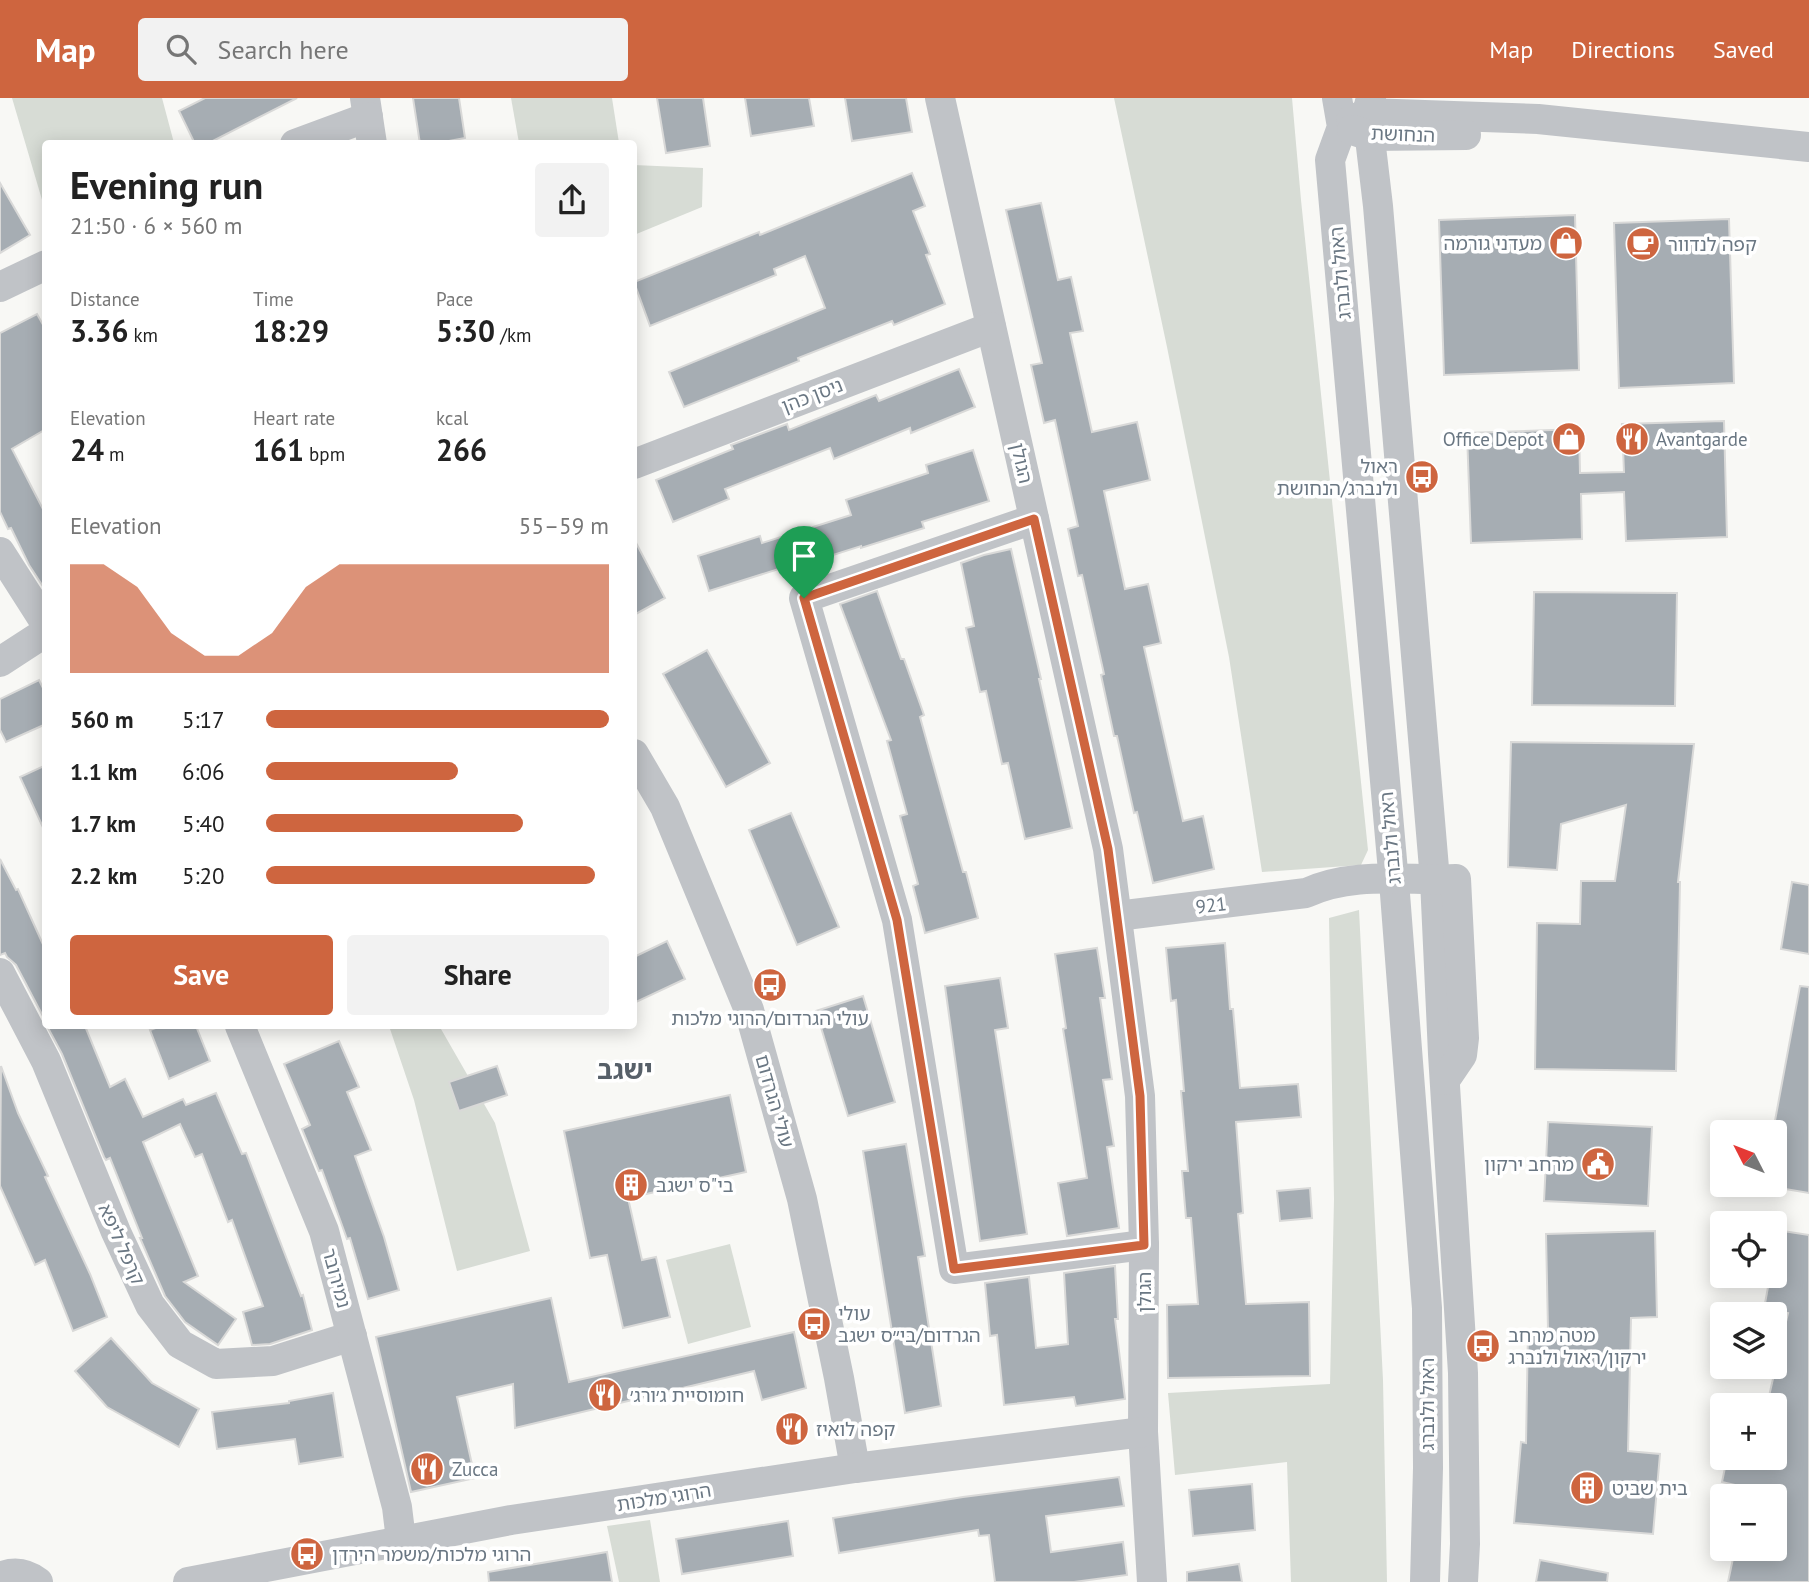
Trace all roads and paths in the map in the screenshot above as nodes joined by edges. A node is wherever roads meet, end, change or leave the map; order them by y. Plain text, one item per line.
1 (940, 98) edge
2 (1406, 98) edge
3 (1357, 114) edge
4 (1433, 115) junction
5 (369, 120) edge
6 (307, 140) edge
7 (1809, 147) edge
8 (1809, 162) edge
9 (42, 267) edge
10 (0, 287) edge
11 (991, 327) junction
12 (637, 463) edge
13 (1034, 519) junction
14 (0, 552) edge
15 (42, 618) edge
16 (42, 635) edge
17 (0, 662) edge
18 (637, 759) edge
19 (1434, 880) junction
20 (1394, 886) junction
21 (1117, 916) junction
22 (0, 973) edge
23 (241, 1029) edge
24 (1144, 1245) junction
25 (352, 1336) junction
26 (1143, 1432) junction
27 (855, 1468) junction
28 (401, 1540) junction
29 (294, 1572) edge
30 (0, 1577) edge
31 (38, 1582) edge
32 (188, 1582) edge
33 (1152, 1582) edge
34 (1425, 1582) edge
35 (1463, 1582) edge

1 - 11 street, הגולן
2 - 4 street
3 - 4 street, הנחושת
3 - 8 street, הנחושת
3 - 19 street
3 - 20 street, ראול ולנברג
4 - 7 street, הנחושת
5 - 6 street
9 - 10 street
11 - 12 street, ניסן כהן
11 - 13 street, הגולן
13 - 21 street, הגולן
13 - 24 street
14 - 15 street
16 - 17 street
18 - 27 street, עולי הגרדום
19 - 20 street, 921
19 - 35 street, ראול ולנברג
20 - 21 street, 921
20 - 34 street, ראול ולנברג
21 - 24 street, הגולן
22 - 25 street, קרפל ליפא
23 - 25 street, נמירובר
24 - 26 street, הגולן
25 - 28 street, נמירובר
26 - 27 street, הרוגי מלכות
26 - 33 street, הגולן
27 - 28 street, הרוגי מלכות
28 - 29 street, הרוגי מלכות
29 - 32 street, הרוגי מלכות
30 - 31 street

